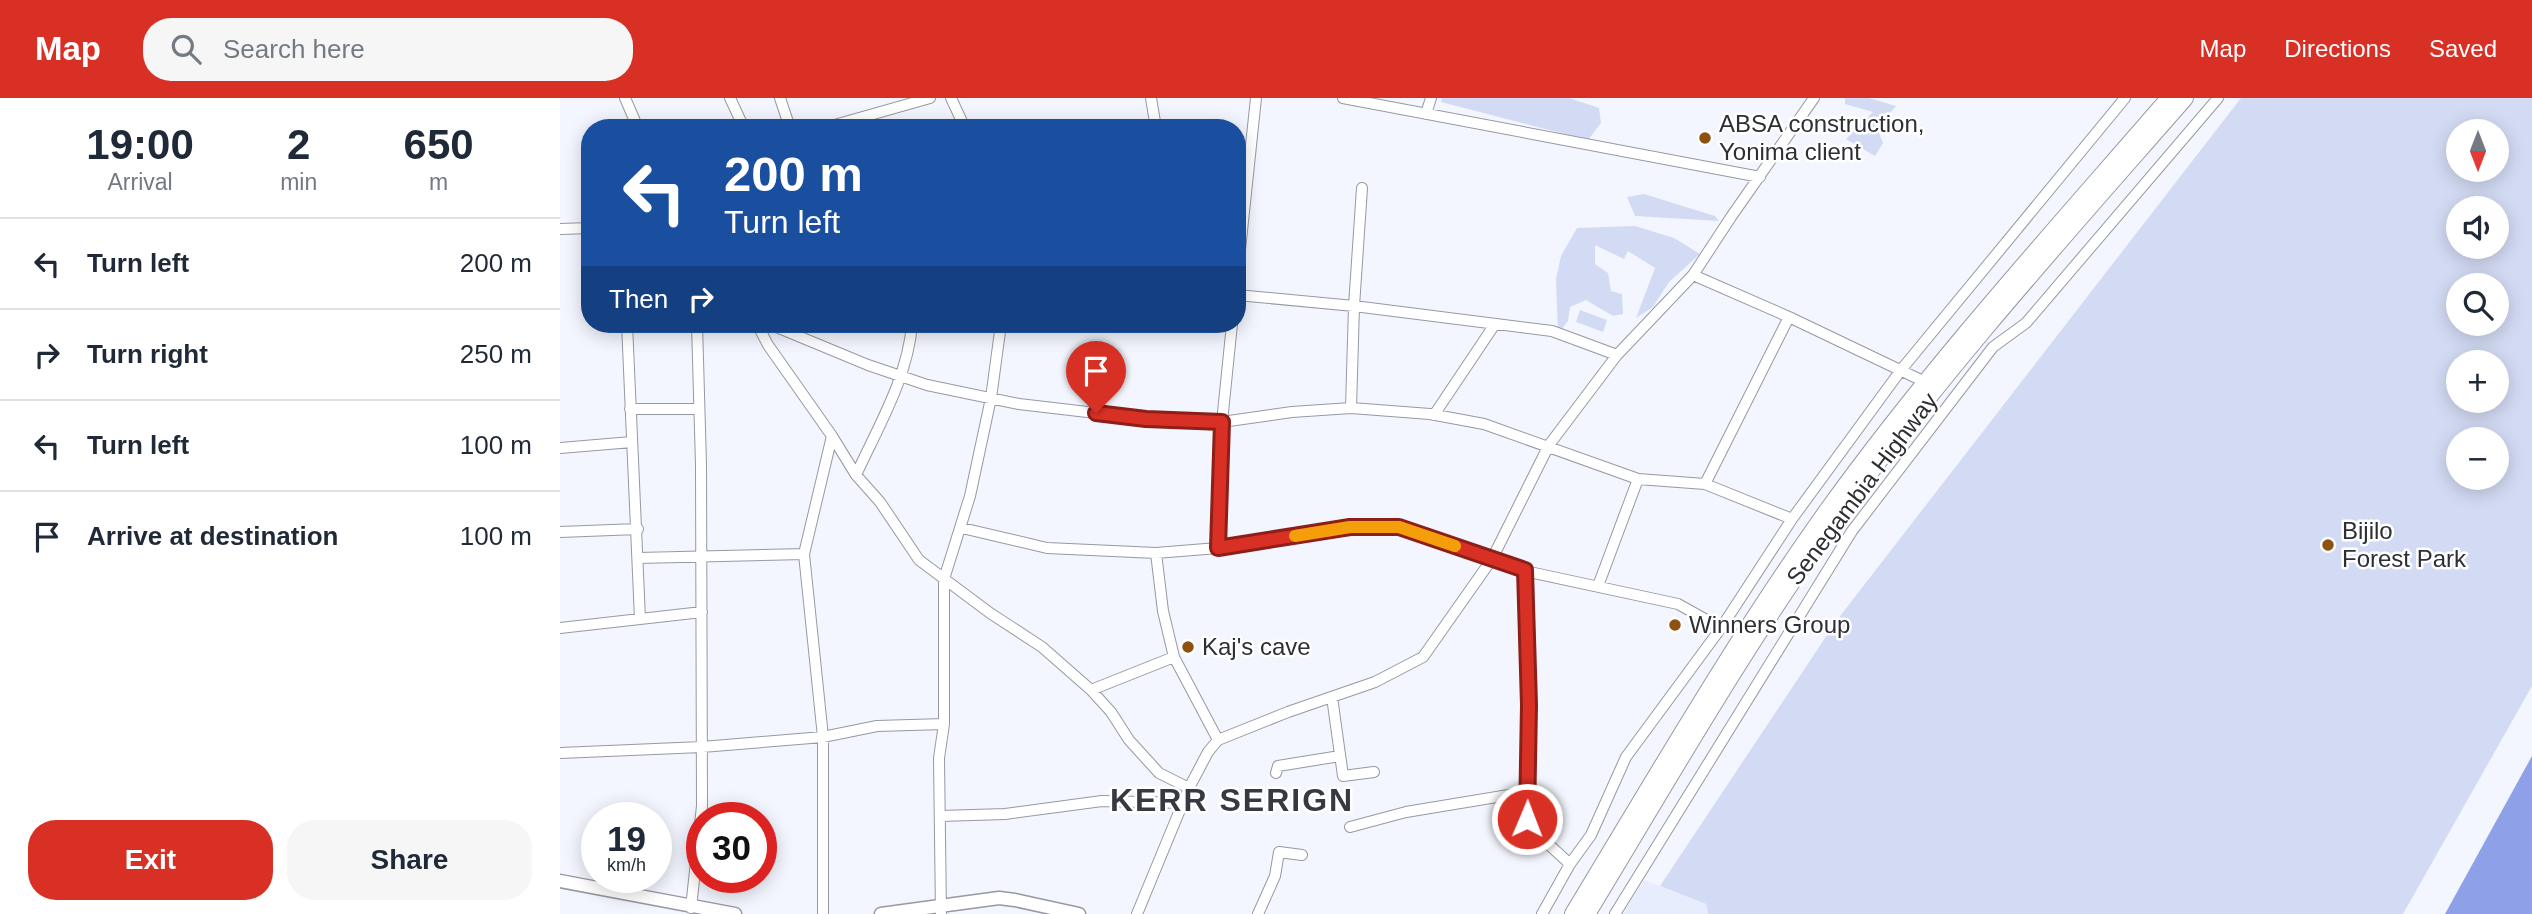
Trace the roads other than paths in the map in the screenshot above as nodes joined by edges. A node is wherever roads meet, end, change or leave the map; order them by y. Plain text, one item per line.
1 (625, 98) edge
2 (730, 98) edge
3 (780, 98) edge
4 (930, 98) edge
5 (951, 98) edge
6 (1151, 98) edge
7 (1256, 98) edge
8 (1343, 98) edge
9 (1431, 98) edge
10 (1814, 98) edge
11 (2125, 98) edge
12 (2169, 98) edge
13 (2185, 98) edge
14 (2218, 98) edge
15 (1426, 114) junction
16 (634, 119) edge
17 (740, 119) edge
18 (787, 119) edge
19 (856, 119) edge
20 (961, 119) edge
21 (1154, 119) edge
22 (1246, 155) edge
23 (1760, 177) junction
24 (1362, 188) dead end
25 (581, 228) edge
26 (560, 229) edge
27 (1693, 275) junction
28 (1246, 296) edge
29 (1354, 306) junction
30 (1789, 317) junction
31 (1495, 324) junction
32 (627, 333) edge
33 (697, 333) edge
34 (762, 333) edge
35 (792, 333) edge
36 (911, 333) edge
37 (1000, 333) edge
38 (1232, 333) edge
39 (1617, 355) junction
40 (1901, 370) junction
41 (901, 376) junction
42 (1925, 382) junction
43 (991, 398) junction
44 (1351, 408) junction
45 (630, 409) junction
46 (699, 409) junction
47 (1434, 415) junction
48 (1222, 422) junction
49 (832, 436) junction
50 (632, 442) junction
51 (1549, 445) junction
52 (560, 448) edge
53 (856, 475) junction
54 (1638, 479) junction
55 (1705, 484) junction
56 (1792, 519) junction
57 (962, 527) junction
58 (638, 529) junction
59 (560, 532) edge
60 (1218, 548) junction
61 (1156, 553) junction
62 (804, 554) junction
63 (700, 556) junction
64 (638, 558) junction
65 (1492, 559) junction
66 (1525, 570) junction
67 (944, 579) junction
68 (1598, 586) junction
69 (702, 611) junction
70 (640, 619) junction
71 (560, 628) edge
72 (1721, 628) junction
73 (1174, 657) junction
74 (1091, 690) junction
75 (1332, 697) junction
76 (944, 724) junction
77 (823, 737) junction
78 (1218, 740) junction
79 (702, 747) junction
80 (560, 753) edge
81 (1340, 756) junction
82 (1374, 772) dead end
83 (1276, 773) dead end
84 (1189, 788) junction
85 (1527, 792) junction
86 (1183, 803) junction
87 (940, 816) junction
88 (1350, 827) dead end
89 (1302, 855) dead end
90 (1570, 864) junction
91 (560, 881) edge
92 (691, 908) junction
93 (941, 909) edge
94 (735, 914) edge
95 (822, 914) edge
96 (881, 914) edge
97 (1080, 914) edge
98 (1137, 914) edge
99 (1258, 914) edge
100 (1542, 914) edge
101 (1573, 914) edge
102 (1587, 914) edge
103 (1615, 914) edge

1 - 16 street
2 - 17 street
3 - 18 street
4 - 19 street
5 - 20 street
6 - 21 street
7 - 22 street
8 - 15 street
9 - 15 street
10 - 23 street
11 - 40 street
12 - 42 main road, Senegambia Highway
13 - 102 main road, Senegambia Highway
14 - 103 street
15 - 23 street
23 - 27 street
24 - 29 street
25 - 26 street
27 - 30 street
27 - 39 street
28 - 29 street
29 - 31 street
29 - 44 street
30 - 40 street
30 - 55 street
31 - 39 street
31 - 47 street
32 - 45 street
33 - 46 street
34 - 49 street
35 - 41 street
36 - 41 street
37 - 43 street
38 - 48 street
39 - 51 street
40 - 42 street
40 - 56 street
41 - 43 street
41 - 53 street
42 - 101 main road, Senegambia Highway
43 - 48 street
43 - 57 street
44 - 47 street
44 - 48 street
45 - 46 street
45 - 50 street
46 - 63 street
47 - 51 street
48 - 60 street
49 - 53 street
49 - 62 street
50 - 52 street
50 - 58 street
51 - 54 street
51 - 65 street
53 - 67 street
54 - 55 street
54 - 68 street
55 - 56 street
56 - 72 street
57 - 61 street
57 - 67 street
58 - 59 street
58 - 64 street
60 - 61 street
60 - 65 street
61 - 73 street
62 - 63 street
62 - 77 street
63 - 64 street
63 - 69 street
64 - 70 street
65 - 66 street
65 - 75 street
66 - 68 street
66 - 85 street
67 - 74 street
67 - 76 street
68 - 72 street
69 - 70 street
69 - 79 street
70 - 71 street
72 - 90 street
73 - 74 street
73 - 78 street
74 - 84 street
75 - 78 street
75 - 81 street
76 - 77 street
76 - 87 street
77 - 79 street
77 - 95 street
78 - 84 street
79 - 80 street
79 - 92 street
81 - 82 street
81 - 83 street
84 - 86 street
85 - 88 street
85 - 90 street
86 - 87 street
86 - 98 street
87 - 93 street
89 - 99 street
90 - 100 street
91 - 92 street
92 - 94 street
93 - 96 street
93 - 97 street

